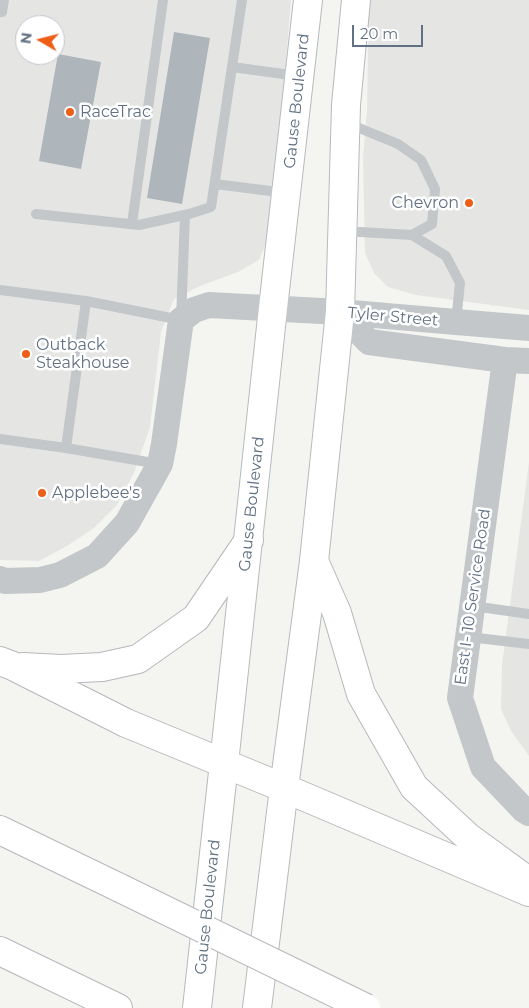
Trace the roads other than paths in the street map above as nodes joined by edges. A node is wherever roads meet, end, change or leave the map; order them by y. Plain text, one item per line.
1 (4, 0) edge
2 (163, 0) edge
3 (242, 0) edge
4 (308, 0) edge
5 (356, 0) edge
6 (0, 12) edge
7 (232, 67) junction
8 (300, 76) junction
9 (346, 123) junction
10 (215, 184) junction
11 (286, 193) junction
12 (36, 214) dead end
13 (185, 215) junction
14 (132, 224) junction
15 (343, 231) junction
16 (412, 235) junction
17 (0, 290) edge
18 (86, 301) junction
19 (273, 308) junction
20 (340, 312) junction
21 (182, 320) junction
22 (456, 322) junction
23 (529, 328) edge
24 (517, 361) edge
25 (0, 439) edge
26 (66, 448) junction
27 (160, 464) junction
28 (249, 540) junction
29 (314, 561) junction
30 (0, 579) edge
31 (472, 606) junction
32 (529, 614) edge
33 (468, 637) junction
34 (529, 644) edge
35 (6, 664) edge
36 (224, 763) junction
37 (284, 788) junction
38 (529, 813) edge
39 (0, 830) edge
40 (529, 882) edge
41 (529, 892) edge
42 (0, 951) edge
43 (118, 1008) edge
44 (197, 1008) edge
45 (256, 1008) edge
46 (366, 1008) edge

1 - 6 lane
2 - 14 lane
3 - 7 lane
4 - 8 main road, Gause Boulevard
5 - 9 main road
7 - 8 lane
7 - 10 lane
8 - 11 main road, Gause Boulevard
9 - 15 main road
9 - 16 lane
10 - 11 lane
10 - 13 lane
11 - 19 main road, Gause Boulevard
12 - 14 lane
13 - 14 lane
13 - 21 lane
15 - 16 lane
15 - 20 main road
16 - 22 lane
17 - 18 lane
18 - 21 lane
18 - 26 lane
19 - 20 street
19 - 21 street
19 - 28 main road, Gause Boulevard
20 - 22 street, Tyler Street
20 - 24 street, Tyler Street
20 - 29 main road
21 - 27 street
22 - 23 street, Tyler Street
24 - 31 street, East I- 10 Service Road
25 - 26 lane
26 - 27 lane
27 - 30 street
28 - 35 main road
28 - 36 main road, Gause Boulevard
29 - 37 main road
29 - 40 main road
31 - 32 lane
31 - 33 street, East I- 10 Service Road
33 - 34 lane
33 - 38 street, East I- 10 Service Road
35 - 36 main road
36 - 37 main road
36 - 44 main road, Gause Boulevard
37 - 41 main road
37 - 45 main road
39 - 46 main road, bridge
42 - 43 main road

